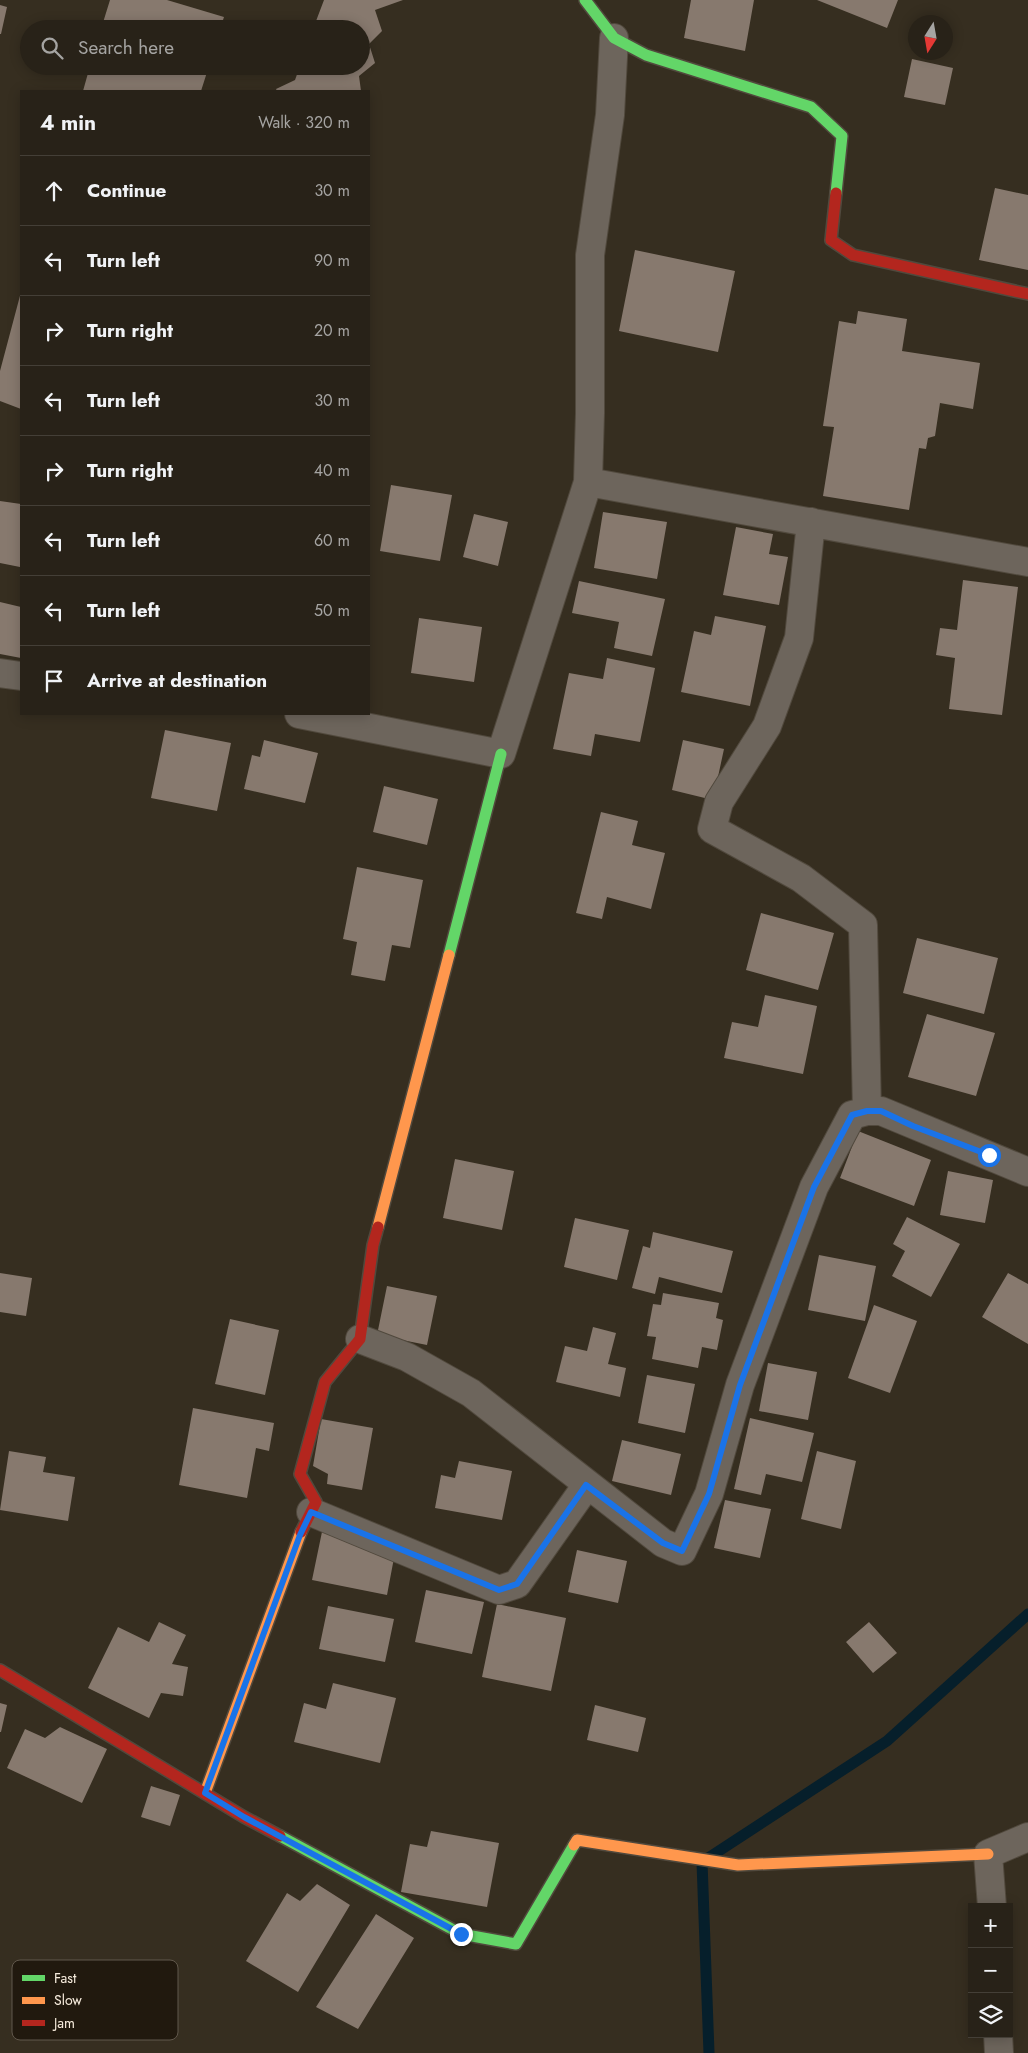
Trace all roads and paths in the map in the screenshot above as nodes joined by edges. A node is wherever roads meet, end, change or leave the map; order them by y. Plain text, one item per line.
1 (585, 0) edge
2 (614, 38) junction
3 (1028, 294) edge
4 (588, 482) junction
5 (811, 522) junction
6 (1028, 562) edge
7 (0, 673) edge
8 (20, 676) edge
9 (304, 715) edge
10 (501, 754) junction
11 (867, 1111) junction
12 (1028, 1172) edge
13 (360, 1339) junction
14 (586, 1485) junction
15 (311, 1512) junction
16 (0, 1670) edge
17 (205, 1793) junction
18 (1028, 1837) edge
19 (988, 1854) junction
20 (992, 1903) edge
21 (998, 2038) edge
22 (999, 2053) edge

1 - 2 street
2 - 3 street
2 - 4 street
4 - 5 street
4 - 10 street
5 - 6 street
5 - 11 street
7 - 8 street
9 - 10 street
10 - 13 street
11 - 12 street
11 - 14 street
13 - 14 street
13 - 15 street
14 - 15 street
15 - 17 street
16 - 17 street
17 - 19 street
18 - 19 street
19 - 20 street
21 - 22 street

